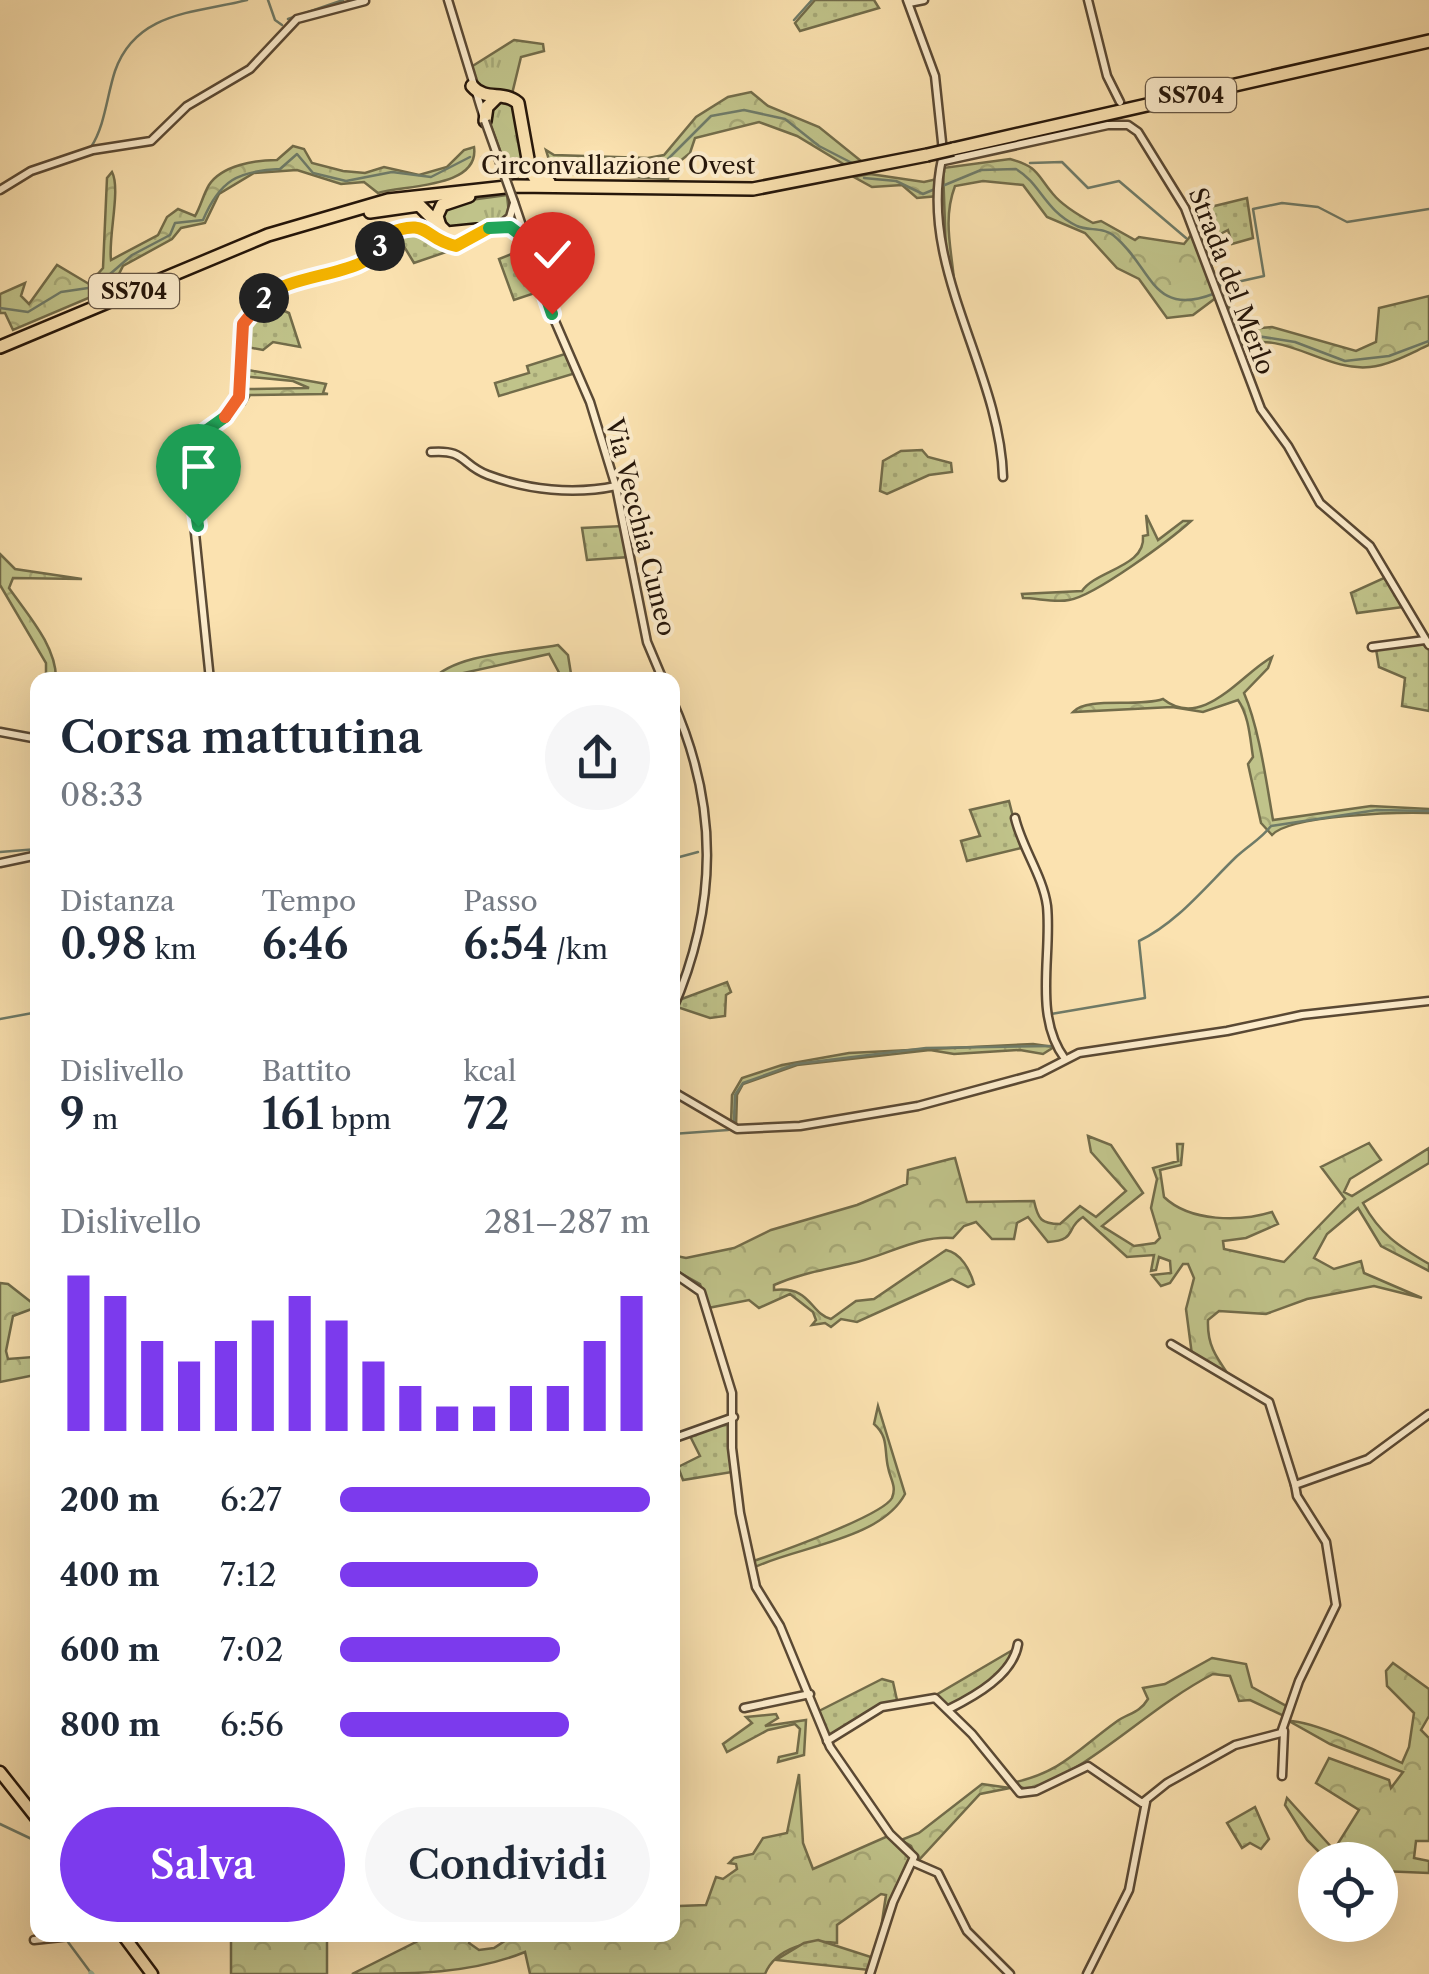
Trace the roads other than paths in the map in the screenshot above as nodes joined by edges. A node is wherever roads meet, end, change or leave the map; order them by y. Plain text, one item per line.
1 (374, 0) edge
2 (448, 0) edge
3 (924, 0) edge
4 (1088, 0) edge
5 (361, 1) edge
6 (908, 1) edge
7 (1429, 40) edge
8 (472, 86) joint
9 (485, 101) junction
10 (1120, 102) dead end
11 (485, 122) joint
12 (942, 159) junction
13 (528, 162) junction
14 (584, 185) junction
15 (546, 186) junction
16 (474, 188) junction
17 (0, 190) edge
18 (514, 202) junction
19 (521, 220) junction
20 (510, 223) junction
21 (442, 229) junction
22 (477, 230) junction
23 (268, 235) junction
24 (527, 240) junction
25 (0, 347) edge
26 (432, 452) dead end
27 (1002, 477) dead end
28 (616, 486) junction
29 (1427, 643) edge
30 (1372, 647) dead end
31 (209, 672) edge
32 (660, 672) edge
33 (680, 727) edge
34 (0, 732) edge
35 (30, 738) edge
36 (1015, 818) dead end
37 (30, 858) edge
38 (0, 864) edge
39 (680, 987) edge
40 (1429, 1001) edge
41 (1064, 1060) junction
42 (680, 1097) edge
43 (680, 1277) edge
44 (1172, 1344) dead end
45 (1429, 1414) edge
46 (734, 1417) junction
47 (680, 1436) edge
48 (1295, 1486) junction
49 (1018, 1644) dead end
50 (810, 1694) junction
51 (744, 1708) dead end
52 (950, 1709) junction
53 (1284, 1730) junction
54 (827, 1740) junction
55 (0, 1772) edge
56 (1282, 1776) dead end
57 (1146, 1802) junction
58 (30, 1810) edge
59 (915, 1863) junction
60 (128, 1942) edge
61 (152, 1974) edge
62 (870, 1974) edge
63 (1010, 1974) edge
64 (1087, 1974) edge

1 - 5 street
2 - 8 street
3 - 6 street
4 - 10 street
5 - 17 street
6 - 12 street
7 - 14 highway, Circonvallazione Ovest / SS704, bridge
8 - 9 highway
9 - 11 highway
9 - 13 highway
11 - 18 street, Via Vecchia Cuneo, bridge
12 - 27 street
12 - 29 street, Strada del Merlo
13 - 14 highway
13 - 16 highway
14 - 15 highway, Circonvallazione Ovest / SS704
15 - 16 highway, Circonvallazione Ovest / SS704
15 - 21 highway
16 - 23 highway, Circonvallazione Ovest / SS704
18 - 19 street, Via Vecchia Cuneo
18 - 20 street
19 - 20 street
19 - 24 street, Via Vecchia Cuneo
20 - 22 street
20 - 24 street
21 - 22 highway
21 - 23 highway
22 - 31 street
23 - 25 highway, Circonvallazione Ovest / SS704
24 - 28 street, Via Vecchia Cuneo
26 - 28 street
28 - 32 street, Via Vecchia Cuneo
29 - 30 street
33 - 39 street
34 - 35 street
36 - 41 street
37 - 38 street
40 - 41 street
41 - 42 street
43 - 46 street
44 - 48 street
45 - 48 street
46 - 47 street
46 - 50 street
48 - 53 street
49 - 52 street
50 - 51 street
50 - 54 street
52 - 54 street
52 - 57 street
53 - 56 street
53 - 57 street
54 - 59 street
55 - 58 main road
57 - 64 street
59 - 62 street
59 - 63 street
60 - 61 main road

